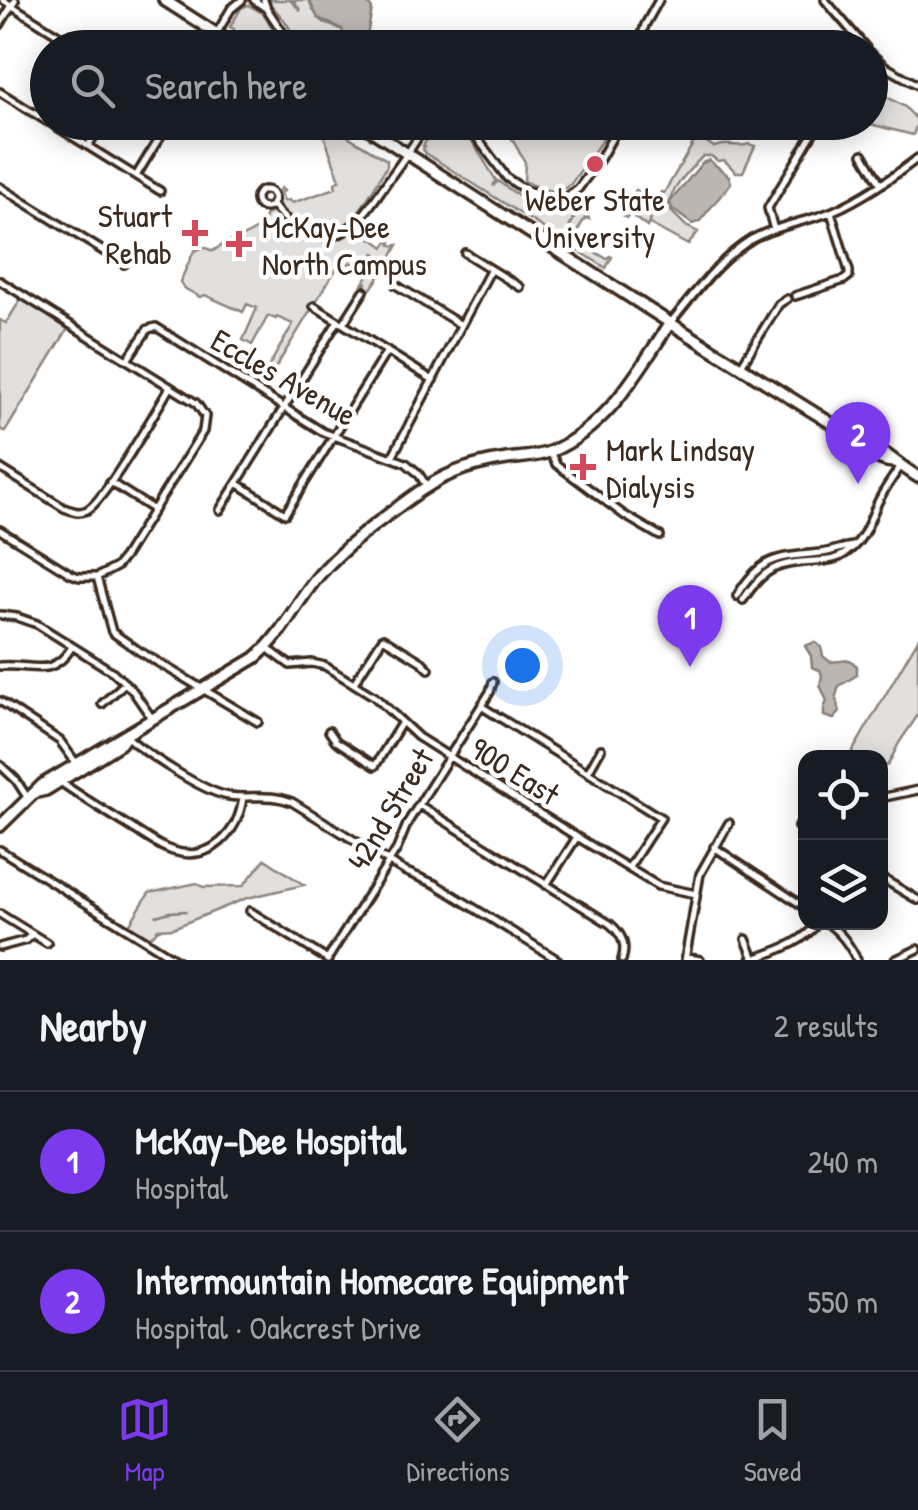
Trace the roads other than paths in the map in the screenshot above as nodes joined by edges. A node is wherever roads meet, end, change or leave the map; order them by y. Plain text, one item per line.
1 (3, 0) edge
2 (164, 0) edge
3 (233, 0) edge
4 (242, 0) edge
5 (254, 0) edge
6 (264, 0) edge
7 (659, 0) edge
8 (825, 0) edge
9 (14, 3) edge
10 (267, 9) junction
11 (231, 10) junction
12 (0, 25) edge
13 (53, 30) edge
14 (211, 30) edge
15 (218, 30) edge
16 (281, 30) edge
17 (644, 30) edge
18 (851, 30) edge
19 (888, 69) edge
20 (918, 85) edge
21 (0, 92) edge
22 (30, 111) edge
23 (78, 140) edge
24 (92, 140) edge
25 (158, 140) edge
26 (386, 140) edge
27 (416, 140) edge
28 (478, 140) edge
29 (611, 140) edge
30 (810, 140) edge
31 (88, 146) junction
32 (407, 154) junction
33 (863, 154) dead end
34 (918, 158) edge
35 (136, 176) junction
36 (880, 183) junction
37 (0, 187) edge
38 (160, 192) dead end
39 (272, 204) dead end
40 (831, 212) junction
41 (774, 230) junction
42 (465, 253) dead end
43 (124, 264) dead end
44 (492, 269) junction
45 (0, 280) edge
46 (396, 285) dead end
47 (520, 288) dead end
48 (364, 291) dead end
49 (795, 296) dead end
50 (787, 299) dead end
51 (314, 306) dead end
52 (341, 322) junction
53 (670, 323) junction
54 (462, 326) junction
55 (387, 351) junction
56 (127, 360) junction
57 (740, 368) junction
58 (433, 380) junction
59 (170, 387) junction
60 (284, 407) junction
61 (333, 437) junction
62 (550, 452) junction
63 (392, 457) junction
64 (897, 464) junction
65 (0, 468) edge
66 (918, 477) edge
67 (110, 482) junction
68 (237, 483) junction
69 (427, 486) junction
70 (154, 510) junction
71 (220, 510) dead end
72 (0, 530) edge
73 (660, 536) dead end
74 (96, 577) junction
75 (740, 598) dead end
76 (0, 615) edge
77 (72, 646) junction
78 (267, 648) junction
79 (0, 666) edge
80 (429, 668) dead end
81 (493, 682) dead end
82 (126, 683) junction
83 (354, 683) junction
84 (203, 689) junction
85 (0, 702) edge
86 (102, 704) dead end
87 (481, 706) junction
88 (152, 720) junction
89 (258, 722) dead end
90 (402, 722) junction
91 (329, 731) dead end
92 (126, 736) junction
93 (601, 750) dead end
94 (450, 756) junction
95 (76, 763) junction
96 (0, 765) edge
97 (588, 772) junction
98 (59, 781) junction
99 (918, 790) edge
100 (32, 795) junction
101 (888, 796) edge
102 (243, 797) junction
103 (419, 805) junction
104 (729, 823) dead end
105 (0, 826) edge
106 (577, 837) junction
107 (714, 848) junction
108 (2, 851) edge
109 (389, 862) junction
110 (628, 867) junction
111 (888, 882) edge
112 (546, 885) junction
113 (696, 894) junction
114 (918, 900) edge
115 (798, 903) edge
116 (250, 911) dead end
117 (0, 914) edge
118 (813, 930) edge
119 (838, 930) edge
120 (32, 934) junction
121 (746, 939) dead end
122 (46, 943) dead end
123 (0, 946) edge
124 (918, 949) edge
125 (685, 958) edge
126 (177, 960) edge
127 (328, 960) edge
128 (558, 960) edge
129 (622, 960) edge
130 (700, 960) edge
131 (752, 960) edge
132 (857, 960) edge
133 (895, 960) edge

1 - 9 street
2 - 14 main road
3 - 11 street
4 - 11 street
5 - 10 street
6 - 10 street
7 - 17 street
8 - 18 street
9 - 12 street
9 - 13 street
10 - 16 street
11 - 15 street
19 - 20 street
21 - 22 street
23 - 31 street
24 - 31 street
25 - 35 street
26 - 32 main road
27 - 32 street
28 - 29 street
30 - 41 street
31 - 35 street
32 - 39 street
32 - 53 main road
33 - 36 street
34 - 36 street
35 - 38 street
36 - 40 street
37 - 43 street
40 - 41 street
40 - 49 street
41 - 53 street
42 - 44 street
44 - 47 street
44 - 54 street
45 - 56 street
46 - 54 street
48 - 52 street
50 - 57 street
51 - 52 street
52 - 55 street
52 - 60 street
53 - 57 main road
53 - 62 main road
54 - 58 street
55 - 58 street
55 - 61 street
56 - 59 street
56 - 60 street, Eccles Avenue
57 - 64 main road
58 - 63 street
59 - 67 street
59 - 70 street
60 - 61 street, Eccles Avenue
60 - 68 street
61 - 63 street, Eccles Avenue
61 - 68 street
62 - 69 main road
62 - 73 street
63 - 69 street, Eccles Avenue
64 - 66 main road
64 - 75 street
65 - 67 street
67 - 70 street
68 - 71 street
69 - 78 main road
70 - 74 street
72 - 74 street
74 - 84 street
76 - 77 street
77 - 79 street
77 - 82 street
78 - 83 street, 900 East
78 - 84 main road
80 - 83 street
81 - 87 street, 42nd Street
82 - 86 street
82 - 88 street
83 - 90 street, 900 East
84 - 88 main road
84 - 89 street
85 - 95 street
87 - 94 street, 42nd Street
87 - 97 street
88 - 92 main road
90 - 91 street
90 - 94 street, 900 East
92 - 95 main road
92 - 98 main road
92 - 102 street
93 - 97 street
94 - 103 street, 42nd Street
94 - 106 street, 900 East
95 - 100 main road
96 - 100 street
97 - 110 street
98 - 100 main road
98 - 102 street
99 - 101 street
100 - 105 main road
102 - 109 street
103 - 109 street, 42nd Street
103 - 112 street
104 - 107 street
106 - 110 street, 900 East
106 - 112 street
107 - 113 street
107 - 115 street
108 - 126 street
109 - 127 street, 42nd Street
109 - 128 street
110 - 113 street, 900 East
111 - 114 street
112 - 129 street
113 - 125 street
116 - 127 street
117 - 120 street
118 - 131 street
119 - 132 street
120 - 122 street
120 - 123 street
121 - 131 street
124 - 133 street
125 - 130 street

